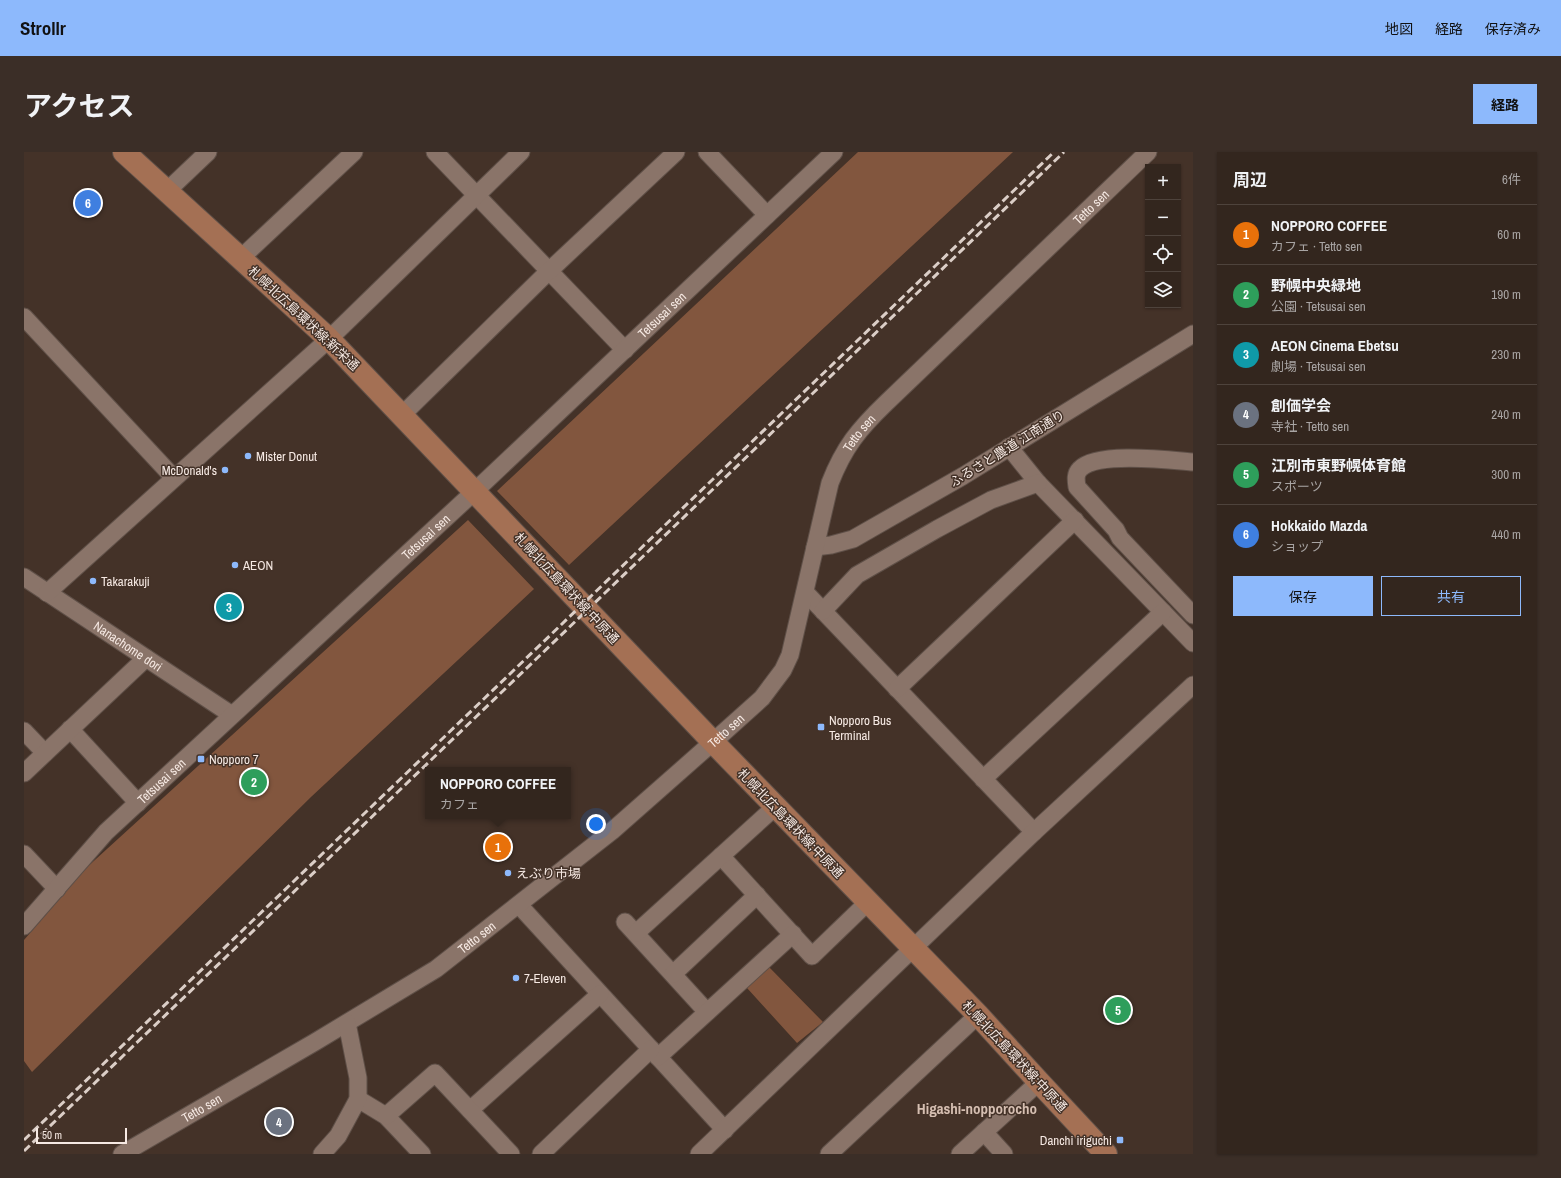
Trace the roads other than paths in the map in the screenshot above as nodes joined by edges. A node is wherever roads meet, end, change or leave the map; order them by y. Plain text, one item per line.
1 (124, 152) edge
2 (208, 152) edge
3 (354, 152) edge
4 (435, 152) edge
5 (521, 152) edge
6 (676, 152) edge
7 (707, 152) edge
8 (834, 152) edge
9 (1148, 152) edge
10 (168, 191) junction
11 (477, 196) junction
12 (767, 215) junction
13 (241, 258) junction
14 (549, 271) junction
15 (24, 317) edge
16 (1193, 334) edge
17 (329, 339) junction
18 (624, 350) junction
19 (402, 414) junction
20 (1009, 447) junction
21 (1193, 462) edge
22 (174, 478) junction
23 (1038, 482) junction
24 (475, 491) junction
25 (1075, 520) junction
26 (815, 546) junction
27 (24, 577) edge
28 (805, 592) junction
29 (47, 593) junction
30 (823, 611) junction
31 (1163, 612) junction
32 (1193, 615) edge
33 (1193, 643) edge
34 (146, 658) junction
35 (1193, 685) edge
36 (897, 689) junction
37 (232, 715) junction
38 (70, 730) junction
39 (24, 731) edge
40 (713, 742) junction
41 (45, 753) junction
42 (24, 773) edge
43 (983, 779) junction
44 (138, 803) junction
45 (775, 807) junction
46 (1034, 832) junction
47 (24, 854) edge
48 (721, 856) junction
49 (57, 889) junction
50 (757, 895) junction
51 (868, 902) junction
52 (519, 905) junction
53 (24, 926) edge
54 (793, 934) junction
55 (913, 950) junction
56 (673, 974) junction
57 (600, 994) junction
58 (707, 1012) junction
59 (978, 1015) junction
60 (347, 1023) junction
61 (655, 1053) junction
62 (1039, 1082) junction
63 (358, 1099) junction
64 (470, 1110) junction
65 (386, 1116) junction
66 (724, 1130) junction
67 (984, 1132) junction
68 (122, 1154) edge
69 (322, 1154) edge
70 (422, 1154) edge
71 (511, 1154) edge
72 (541, 1154) edge
73 (699, 1154) edge
74 (830, 1154) edge
75 (960, 1154) edge
76 (1004, 1154) edge
77 (1106, 1154) edge

1 - 10 main road, 札幌北広島環状線;新栄通
2 - 10 street
3 - 13 street
4 - 11 street
5 - 11 street
6 - 14 street
7 - 12 street
8 - 12 street, Tetsusai sen
9 - 26 street, Tetto sen
10 - 13 main road, 札幌北広島環状線;新栄通
11 - 14 street
11 - 17 street
12 - 18 street, Tetsusai sen
13 - 17 main road, 札幌北広島環状線;新栄通
14 - 18 street
14 - 19 street
15 - 22 street
16 - 20 street, ふるさと農道 江南通り
17 - 19 main road, 札幌北広島環状線;新栄通
17 - 22 street
18 - 24 street, Tetsusai sen
19 - 24 main road, 札幌北広島環状線;新栄通
20 - 23 street
20 - 26 street, ふるさと農道 江南通り
21 - 32 street
22 - 29 street
23 - 25 street
23 - 30 street
24 - 37 street, Tetsusai sen
24 - 40 main road, 札幌北広島環状線;中原通
25 - 31 street
25 - 36 street
26 - 28 street, Tetto sen
27 - 29 street, Nanachome dori
28 - 30 street
28 - 40 street, Tetto sen
29 - 34 street, Nanachome dori
30 - 36 street
31 - 33 street
31 - 43 street
34 - 37 street, Nanachome dori
34 - 38 street
35 - 46 street
36 - 43 street
37 - 44 street, Tetsusai sen
38 - 41 street
38 - 44 street
39 - 41 street
40 - 45 main road, 札幌北広島環状線;中原通
40 - 52 street, Tetto sen
41 - 42 street
43 - 46 street
44 - 49 street, Tetsusai sen
45 - 48 street
45 - 51 main road, 札幌北広島環状線;中原通
46 - 55 street
47 - 49 street
48 - 50 street
48 - 56 street
49 - 53 street, Tetsusai sen
50 - 54 street
50 - 56 street
51 - 54 street
51 - 55 main road, 札幌北広島環状線;中原通
52 - 57 street
52 - 60 street, Tetto sen
54 - 58 street
55 - 59 main road, 札幌北広島環状線;中原通
55 - 66 street
56 - 58 street
57 - 61 street
57 - 64 street
58 - 61 street
59 - 62 main road, 札幌北広島環状線;中原通
59 - 74 street
60 - 63 street
60 - 68 street, Tetto sen
61 - 66 street
61 - 72 street
62 - 67 street
62 - 77 main road, 札幌北広島環状線;中原通
63 - 65 street
63 - 69 street
64 - 65 street
64 - 71 street
65 - 70 street
66 - 73 street
67 - 75 street
67 - 76 street

